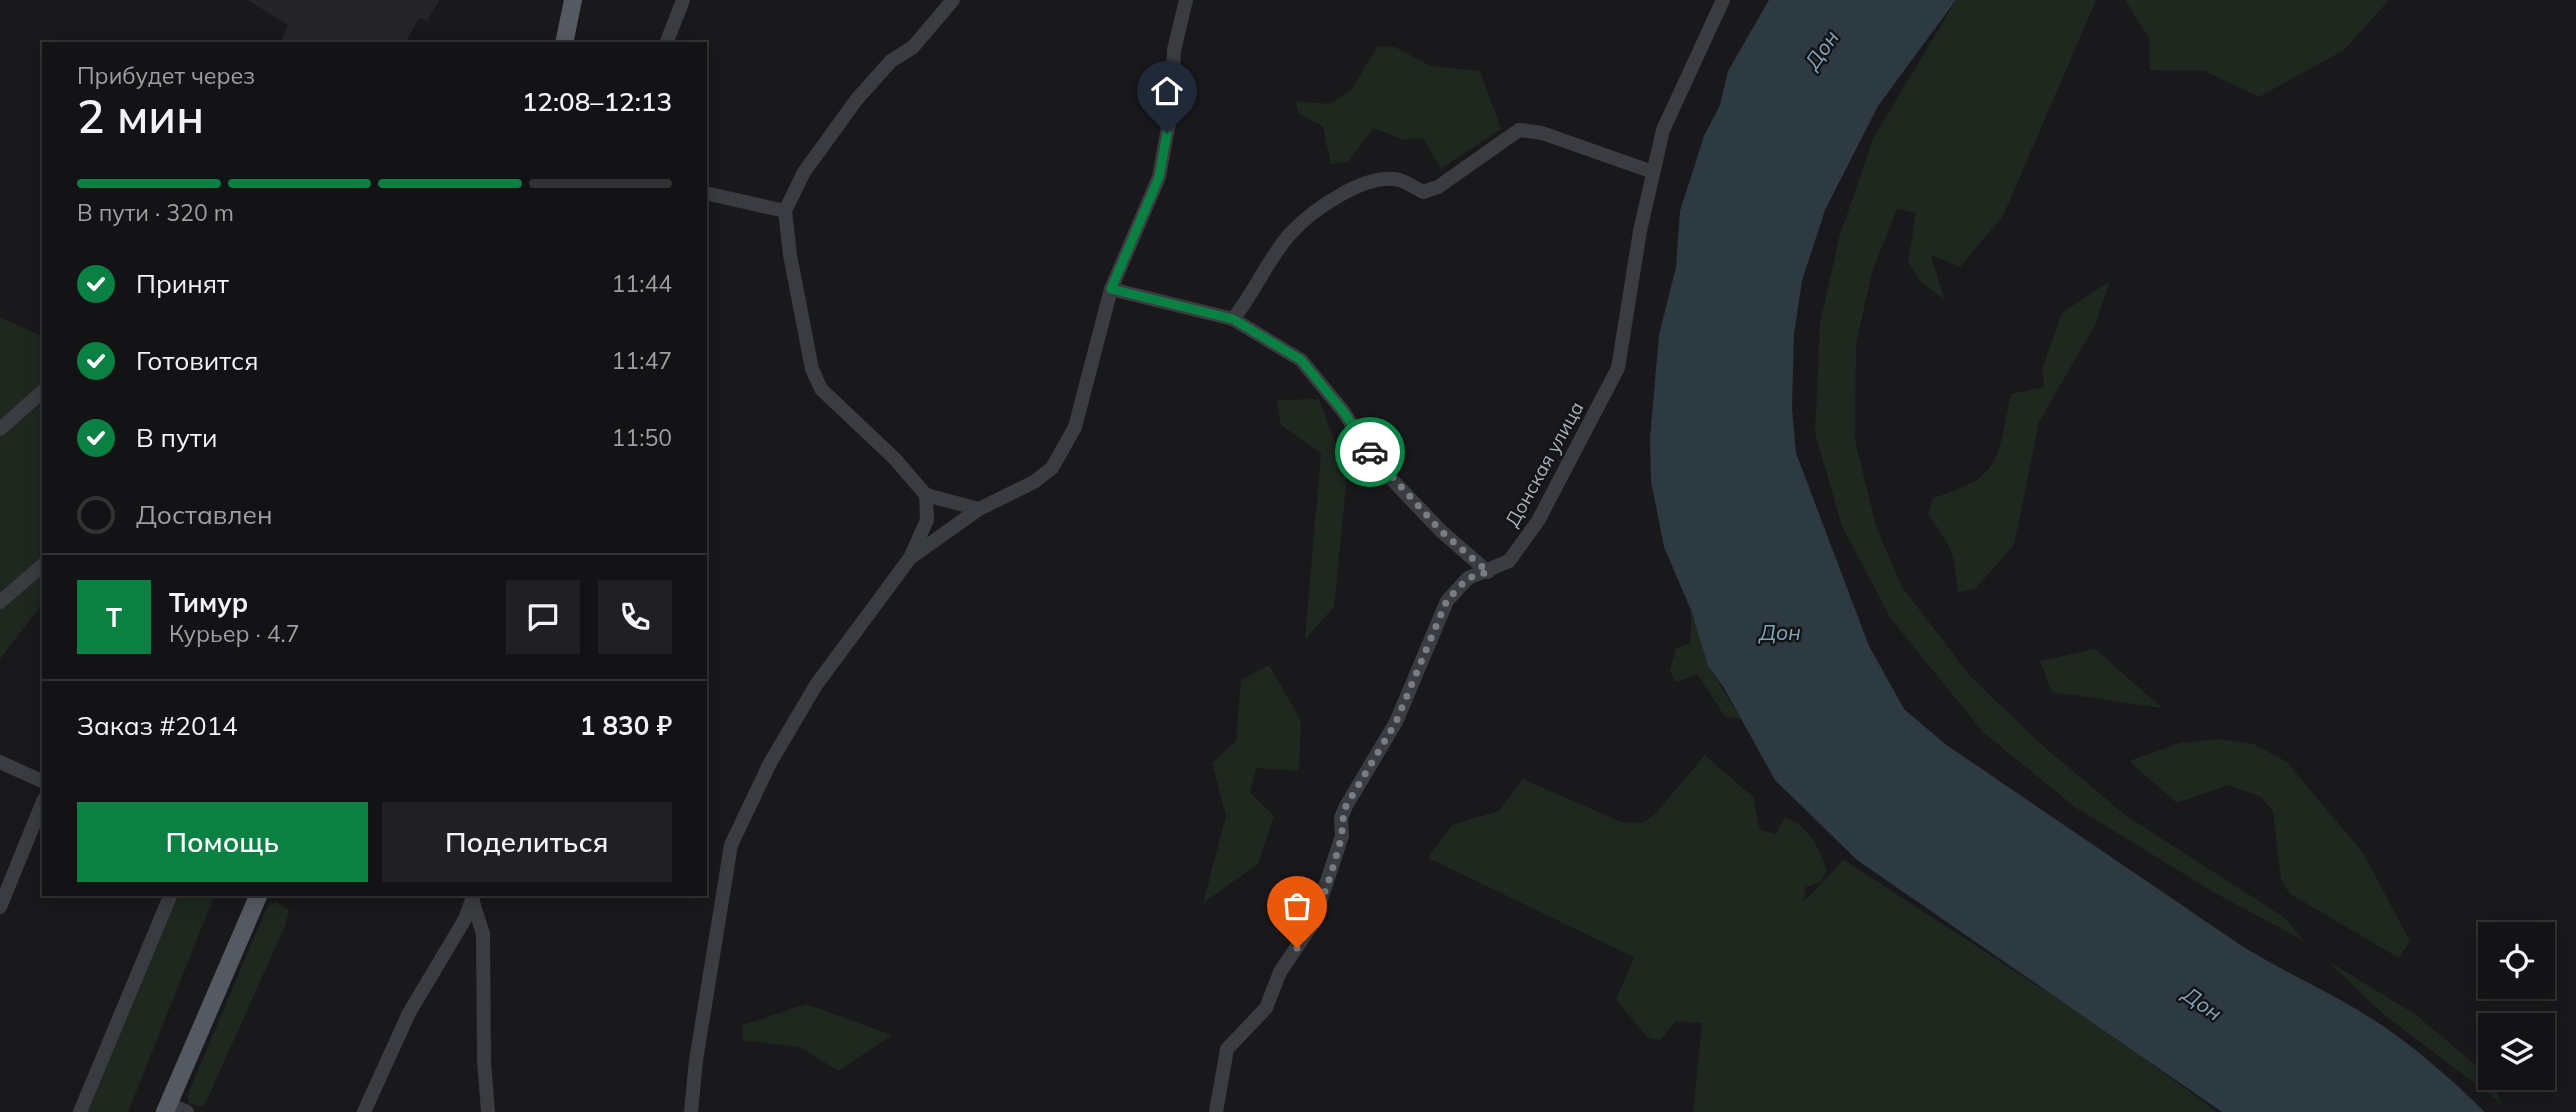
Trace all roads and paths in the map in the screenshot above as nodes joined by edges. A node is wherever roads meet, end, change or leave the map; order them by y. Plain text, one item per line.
1 (573, 0) edge
2 (683, 0) edge
3 (953, 0) edge
4 (1186, 0) edge
5 (1723, 0) edge
6 (564, 42) edge
7 (667, 42) edge
8 (1653, 173) junction
9 (707, 193) edge
10 (785, 211) junction
11 (1111, 289) junction
12 (1233, 319) junction
13 (42, 392) edge
14 (0, 429) edge
15 (926, 495) junction
16 (979, 509) junction
17 (910, 558) junction
18 (42, 566) edge
19 (1488, 572) junction
20 (0, 602) edge
21 (0, 762) edge
22 (42, 781) edge
23 (42, 804) edge
24 (170, 896) edge
25 (258, 896) edge
26 (473, 897) edge
27 (0, 907) edge
28 (167, 1108) edge
29 (80, 1112) edge
30 (187, 1112) edge
31 (364, 1112) edge
32 (488, 1112) edge
33 (691, 1112) edge
34 (1216, 1112) edge

1 - 6 main road
2 - 7 street
3 - 10 street
4 - 11 street
5 - 8 street, Донская улица
8 - 12 street
8 - 19 street, Донская улица
9 - 10 street
10 - 15 street
11 - 12 street
11 - 16 street
12 - 19 street
13 - 14 street
15 - 16 street
15 - 17 street
16 - 17 street
17 - 33 street
18 - 20 street
19 - 34 street, Донская улица
21 - 22 street
23 - 27 street
24 - 29 street
25 - 28 main road
26 - 31 street
26 - 32 street
28 - 30 street

